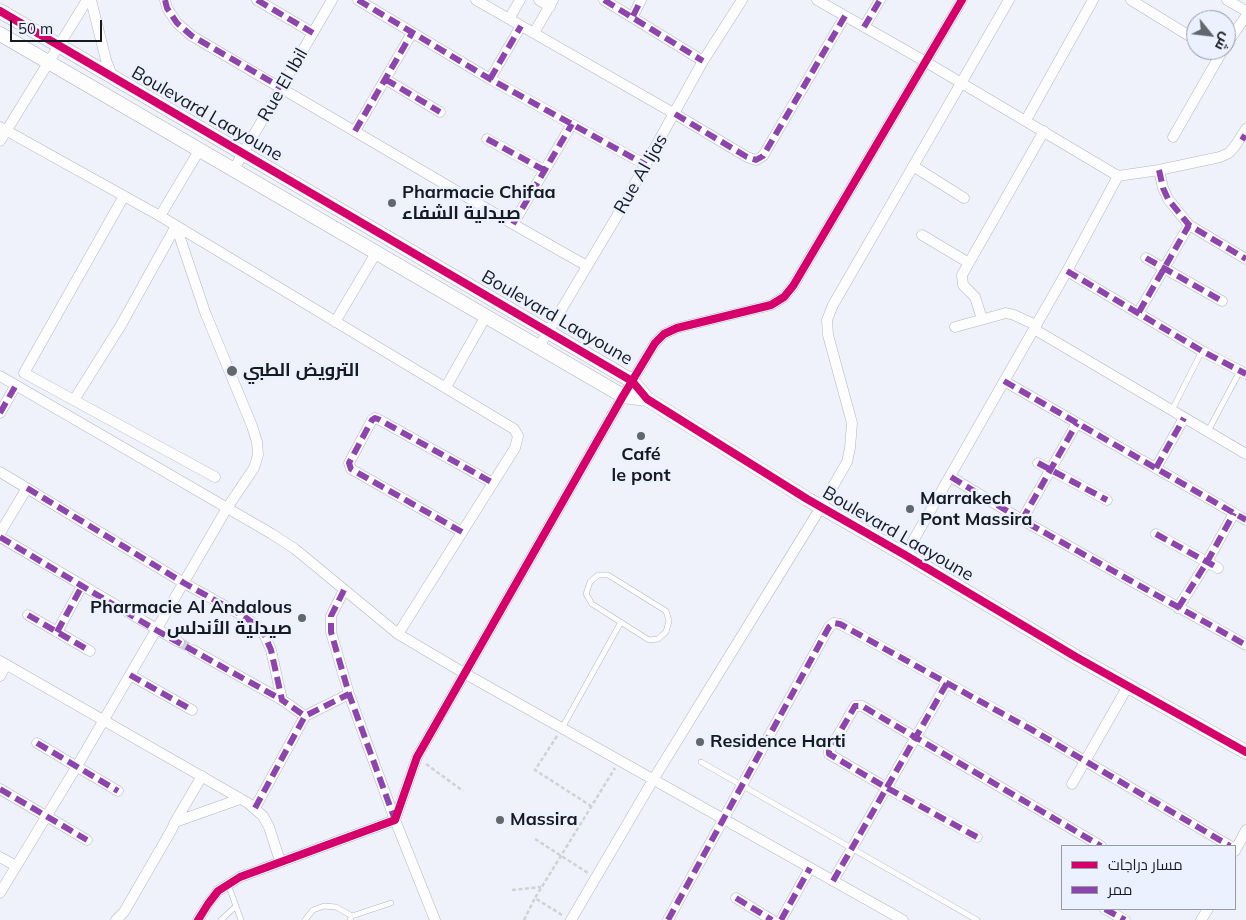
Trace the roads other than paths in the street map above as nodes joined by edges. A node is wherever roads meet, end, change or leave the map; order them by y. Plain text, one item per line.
1 (87, 0) edge
2 (91, 0) edge
3 (165, 0) edge
4 (257, 0) edge
5 (332, 0) edge
6 (358, 0) edge
7 (476, 0) edge
8 (520, 0) edge
9 (539, 0) edge
10 (604, 0) edge
11 (641, 0) edge
12 (742, 0) edge
13 (816, 0) edge
14 (880, 0) edge
15 (962, 0) edge
16 (1009, 0) edge
17 (1093, 0) edge
18 (1131, 0) edge
19 (1227, 0) edge
20 (551, 3) edge
21 (0, 11) edge
22 (1246, 11) edge
23 (633, 16) junction
24 (845, 16) junction
25 (1246, 16) edge
26 (509, 19) junction
27 (521, 26) junction
28 (864, 27) junction
29 (1236, 30) edge
30 (313, 32) junction
31 (412, 33) junction
32 (534, 33) junction
33 (0, 34) edge
34 (1186, 34) edge
35 (59, 46) junction
36 (1214, 60) edge
37 (703, 61) junction
38 (48, 62) junction
39 (926, 62) junction
40 (112, 76) junction
41 (490, 78) junction
42 (385, 79) junction
43 (961, 82) junction
44 (282, 88) junction
45 (440, 112) dead end
46 (675, 114) junction
47 (1026, 120) junction
48 (572, 124) junction
49 (3, 129) edge
50 (356, 131) junction
51 (1044, 131) junction
52 (1244, 134) edge
53 (1173, 137) dead end
54 (487, 139) dead end
55 (0, 140) edge
56 (200, 149) junction
57 (243, 153) junction
58 (646, 165) junction
59 (913, 166) junction
60 (234, 169) junction
61 (544, 170) junction
62 (1159, 170) junction
63 (1118, 176) junction
64 (124, 196) junction
65 (964, 198) dead end
66 (160, 216) junction
67 (513, 224) junction
68 (1189, 225) junction
69 (176, 226) junction
70 (922, 235) dead end
71 (376, 253) junction
72 (1146, 258) dead end
73 (1246, 259) edge
74 (969, 263) junction
75 (588, 266) junction
76 (1165, 268) junction
77 (1067, 271) junction
78 (1222, 301) dead end
79 (1139, 312) junction
80 (486, 316) junction
81 (982, 319) junction
82 (334, 322) junction
83 (955, 326) dead end
84 (1035, 327) junction
85 (548, 331) junction
86 (539, 347) junction
87 (1202, 351) junction
88 (1243, 372) edge
89 (0, 376) edge
90 (632, 381) junction
91 (1004, 381) junction
92 (16, 385) junction
93 (446, 387) junction
94 (623, 396) junction
95 (647, 399) junction
96 (74, 400) junction
97 (1172, 410) junction
98 (0, 413) edge
99 (1184, 418) junction
100 (1078, 423) junction
101 (1208, 431) junction
102 (1246, 454) edge
103 (1038, 463) dead end
104 (1156, 468) junction
105 (1052, 470) junction
106 (0, 472) edge
107 (215, 477) dead end
108 (951, 477) junction
109 (493, 483) junction
110 (27, 488) junction
111 (1107, 500) dead end
112 (820, 507) junction
113 (228, 508) junction
114 (1234, 513) junction
115 (1022, 520) junction
116 (1246, 520) edge
117 (462, 532) junction
118 (0, 533) edge
119 (1156, 534) dead end
120 (0, 537) edge
121 (905, 555) junction
122 (1207, 562) junction
123 (1218, 568) dead end
124 (184, 583) junction
125 (82, 586) junction
126 (344, 590) junction
127 (1178, 608) junction
128 (28, 614) dead end
129 (621, 622) junction
130 (156, 630) junction
131 (57, 632) junction
132 (398, 634) junction
133 (179, 642) tunnel mouth
134 (1246, 645) edge
135 (193, 650) tunnel mouth
136 (90, 651) dead end
137 (3, 663) edge
138 (464, 673) junction
139 (130, 675) junction
140 (0, 676) edge
141 (947, 683) junction
142 (1128, 686) junction
143 (349, 694) junction
144 (282, 700) junction
145 (192, 710) dead end
146 (305, 716) junction
147 (104, 720) junction
148 (562, 728) junction
149 (916, 737) junction
150 (37, 743) dead end
151 (1246, 752) edge
152 (701, 762) dead end
153 (1086, 762) junction
154 (77, 766) junction
155 (202, 776) junction
156 (653, 780) junction
157 (1072, 784) dead end
158 (742, 785) junction
159 (887, 788) junction
160 (0, 789) edge
161 (118, 791) dead end
162 (240, 798) junction
163 (255, 808) junction
164 (47, 815) junction
165 (723, 819) junction
166 (395, 820) junction
167 (175, 822) junction
168 (1246, 830) edge
169 (977, 837) dead end
170 (87, 840) dead end
171 (1099, 845) edge
172 (1228, 845) edge
173 (1236, 848) edge
174 (852, 849) junction
175 (0, 857) edge
176 (280, 861) junction
177 (16, 866) junction
178 (810, 868) junction
179 (833, 881) junction
180 (228, 883) junction
181 (0, 893) edge
182 (736, 898) dead end
183 (391, 903) dead end
184 (236, 906) junction
185 (1107, 910) edge
186 (351, 918) edge
187 (566, 918) edge
188 (116, 920) edge
189 (198, 920) edge
190 (222, 920) edge
191 (241, 920) edge
192 (305, 920) edge
193 (435, 920) edge
194 (668, 920) edge
195 (772, 920) edge
196 (781, 920) edge
197 (903, 920) edge
198 (977, 920) edge
199 (1125, 920) edge

1 - 35 street
2 - 40 street
3 - 44 street
4 - 30 street
5 - 30 street, Rue El Ibil
6 - 31 street
7 - 26 street
8 - 26 street
9 - 20 street
10 - 23 street
11 - 23 street
12 - 37 street, Rue Al Ijas
13 - 24 street
14 - 28 street
15 - 39 street
16 - 43 street
17 - 47 street
18 - 34 street
19 - 22 street
20 - 32 street
21 - 35 street, Boulevard Laayoune
23 - 37 street
24 - 28 street
24 - 46 street
25 - 29 street
26 - 27 street
27 - 32 street
27 - 41 street
28 - 39 street
30 - 44 street, Rue El Ibil
31 - 41 street
31 - 42 street
32 - 46 street
33 - 38 street, Boulevard Laayoune
35 - 38 street
35 - 40 street, Boulevard Laayoune
36 - 53 street
37 - 46 street, Rue Al Ijas
38 - 49 street
38 - 56 street, Boulevard Laayoune
39 - 43 street
39 - 90 street
40 - 57 street, Boulevard Laayoune
41 - 48 street
42 - 45 street
42 - 50 street
43 - 47 street
43 - 59 street
44 - 50 street
44 - 57 street, Rue El Ibil
46 - 58 street, Rue Al Ijas
47 - 51 street
48 - 58 street
48 - 61 street
49 - 55 street
49 - 64 street
50 - 67 street
51 - 63 street
51 - 74 street
52 - 62 street
54 - 61 street
56 - 60 street, Boulevard Laayoune
56 - 66 street
57 - 60 street, Rue El Ibil
57 - 85 street, Boulevard Laayoune
58 - 75 street, Rue Al Ijas
59 - 65 street
59 - 112 street
60 - 71 street, Boulevard Laayoune
61 - 67 street
62 - 63 street
62 - 68 street
63 - 77 street
64 - 66 street
64 - 96 street
66 - 69 street
67 - 75 street
68 - 73 street
68 - 76 street
69 - 82 street
69 - 96 street
69 - 113 street
70 - 74 street
71 - 80 street, Boulevard Laayoune
71 - 82 street
72 - 76 street
74 - 81 street
75 - 85 street, Rue Al Ijas
76 - 78 street
76 - 79 street
77 - 79 street
77 - 84 street
79 - 87 street
80 - 86 street, Boulevard Laayoune
80 - 93 street
81 - 83 street
81 - 84 street
82 - 93 street
84 - 91 street
84 - 97 street
85 - 86 street, Rue Al Ijas
85 - 90 street, Boulevard Laayoune
86 - 94 street, Boulevard Laayoune
87 - 88 street
87 - 97 lane
88 - 101 lane
89 - 92 street
90 - 94 street
90 - 95 street, Boulevard Laayoune
91 - 100 street
91 - 108 street
92 - 98 street
92 - 113 street
93 - 109 street
94 - 95 street, Boulevard Laayoune
94 - 138 street
95 - 112 street, Boulevard Laayoune
96 - 107 street
97 - 99 street
99 - 101 street
99 - 104 street
100 - 104 street
100 - 105 street
101 - 102 street
103 - 105 street
104 - 114 street
105 - 111 street
105 - 115 street
106 - 110 street
108 - 115 street
108 - 121 street
109 - 117 street
109 - 117 street
110 - 118 street
110 - 124 street
112 - 121 street, Boulevard Laayoune
112 - 156 street
113 - 124 street
113 - 126 street
114 - 116 street
114 - 122 street
115 - 127 street
117 - 132 street
119 - 122 street
120 - 125 street
121 - 142 street, Boulevard Laayoune
122 - 123 street
122 - 127 street
124 - 130 street
124 - 144 street
125 - 130 street
125 - 131 street
126 - 132 street
126 - 143 street
127 - 134 street
128 - 131 street
129 - 129 lane
129 - 148 lane
130 - 133 street
130 - 139 street
131 - 136 street
132 - 138 street
135 - 144 street
137 - 140 street
137 - 147 street
138 - 148 street
138 - 166 street
139 - 145 street
139 - 147 street
141 - 149 street
141 - 153 street
141 - 158 street
142 - 151 street, Boulevard Laayoune
142 - 153 street
143 - 146 street
143 - 166 street
144 - 146 street
146 - 163 street
147 - 154 street
147 - 155 street
148 - 156 street
149 - 159 street
149 - 159 street
149 - 171 street
150 - 154 street
152 - 158 lane
153 - 157 street
153 - 172 street
154 - 161 street
154 - 164 street
155 - 162 street
155 - 167 street
156 - 165 street
156 - 187 street
158 - 165 street
158 - 174 lane
159 - 169 street
159 - 174 street
160 - 164 street
162 - 163 street
162 - 167 street
163 - 176 street
164 - 170 street
164 - 177 street
165 - 178 street
165 - 194 street
166 - 176 street
166 - 193 street
167 - 188 street
168 - 173 street
174 - 179 street
174 - 198 lane
175 - 177 street
176 - 180 street
177 - 181 street
178 - 179 street
178 - 196 street
179 - 197 street
180 - 184 lane
180 - 189 street
182 - 195 street
183 - 186 lane
184 - 190 lane
184 - 191 lane
185 - 199 street
186 - 192 lane

